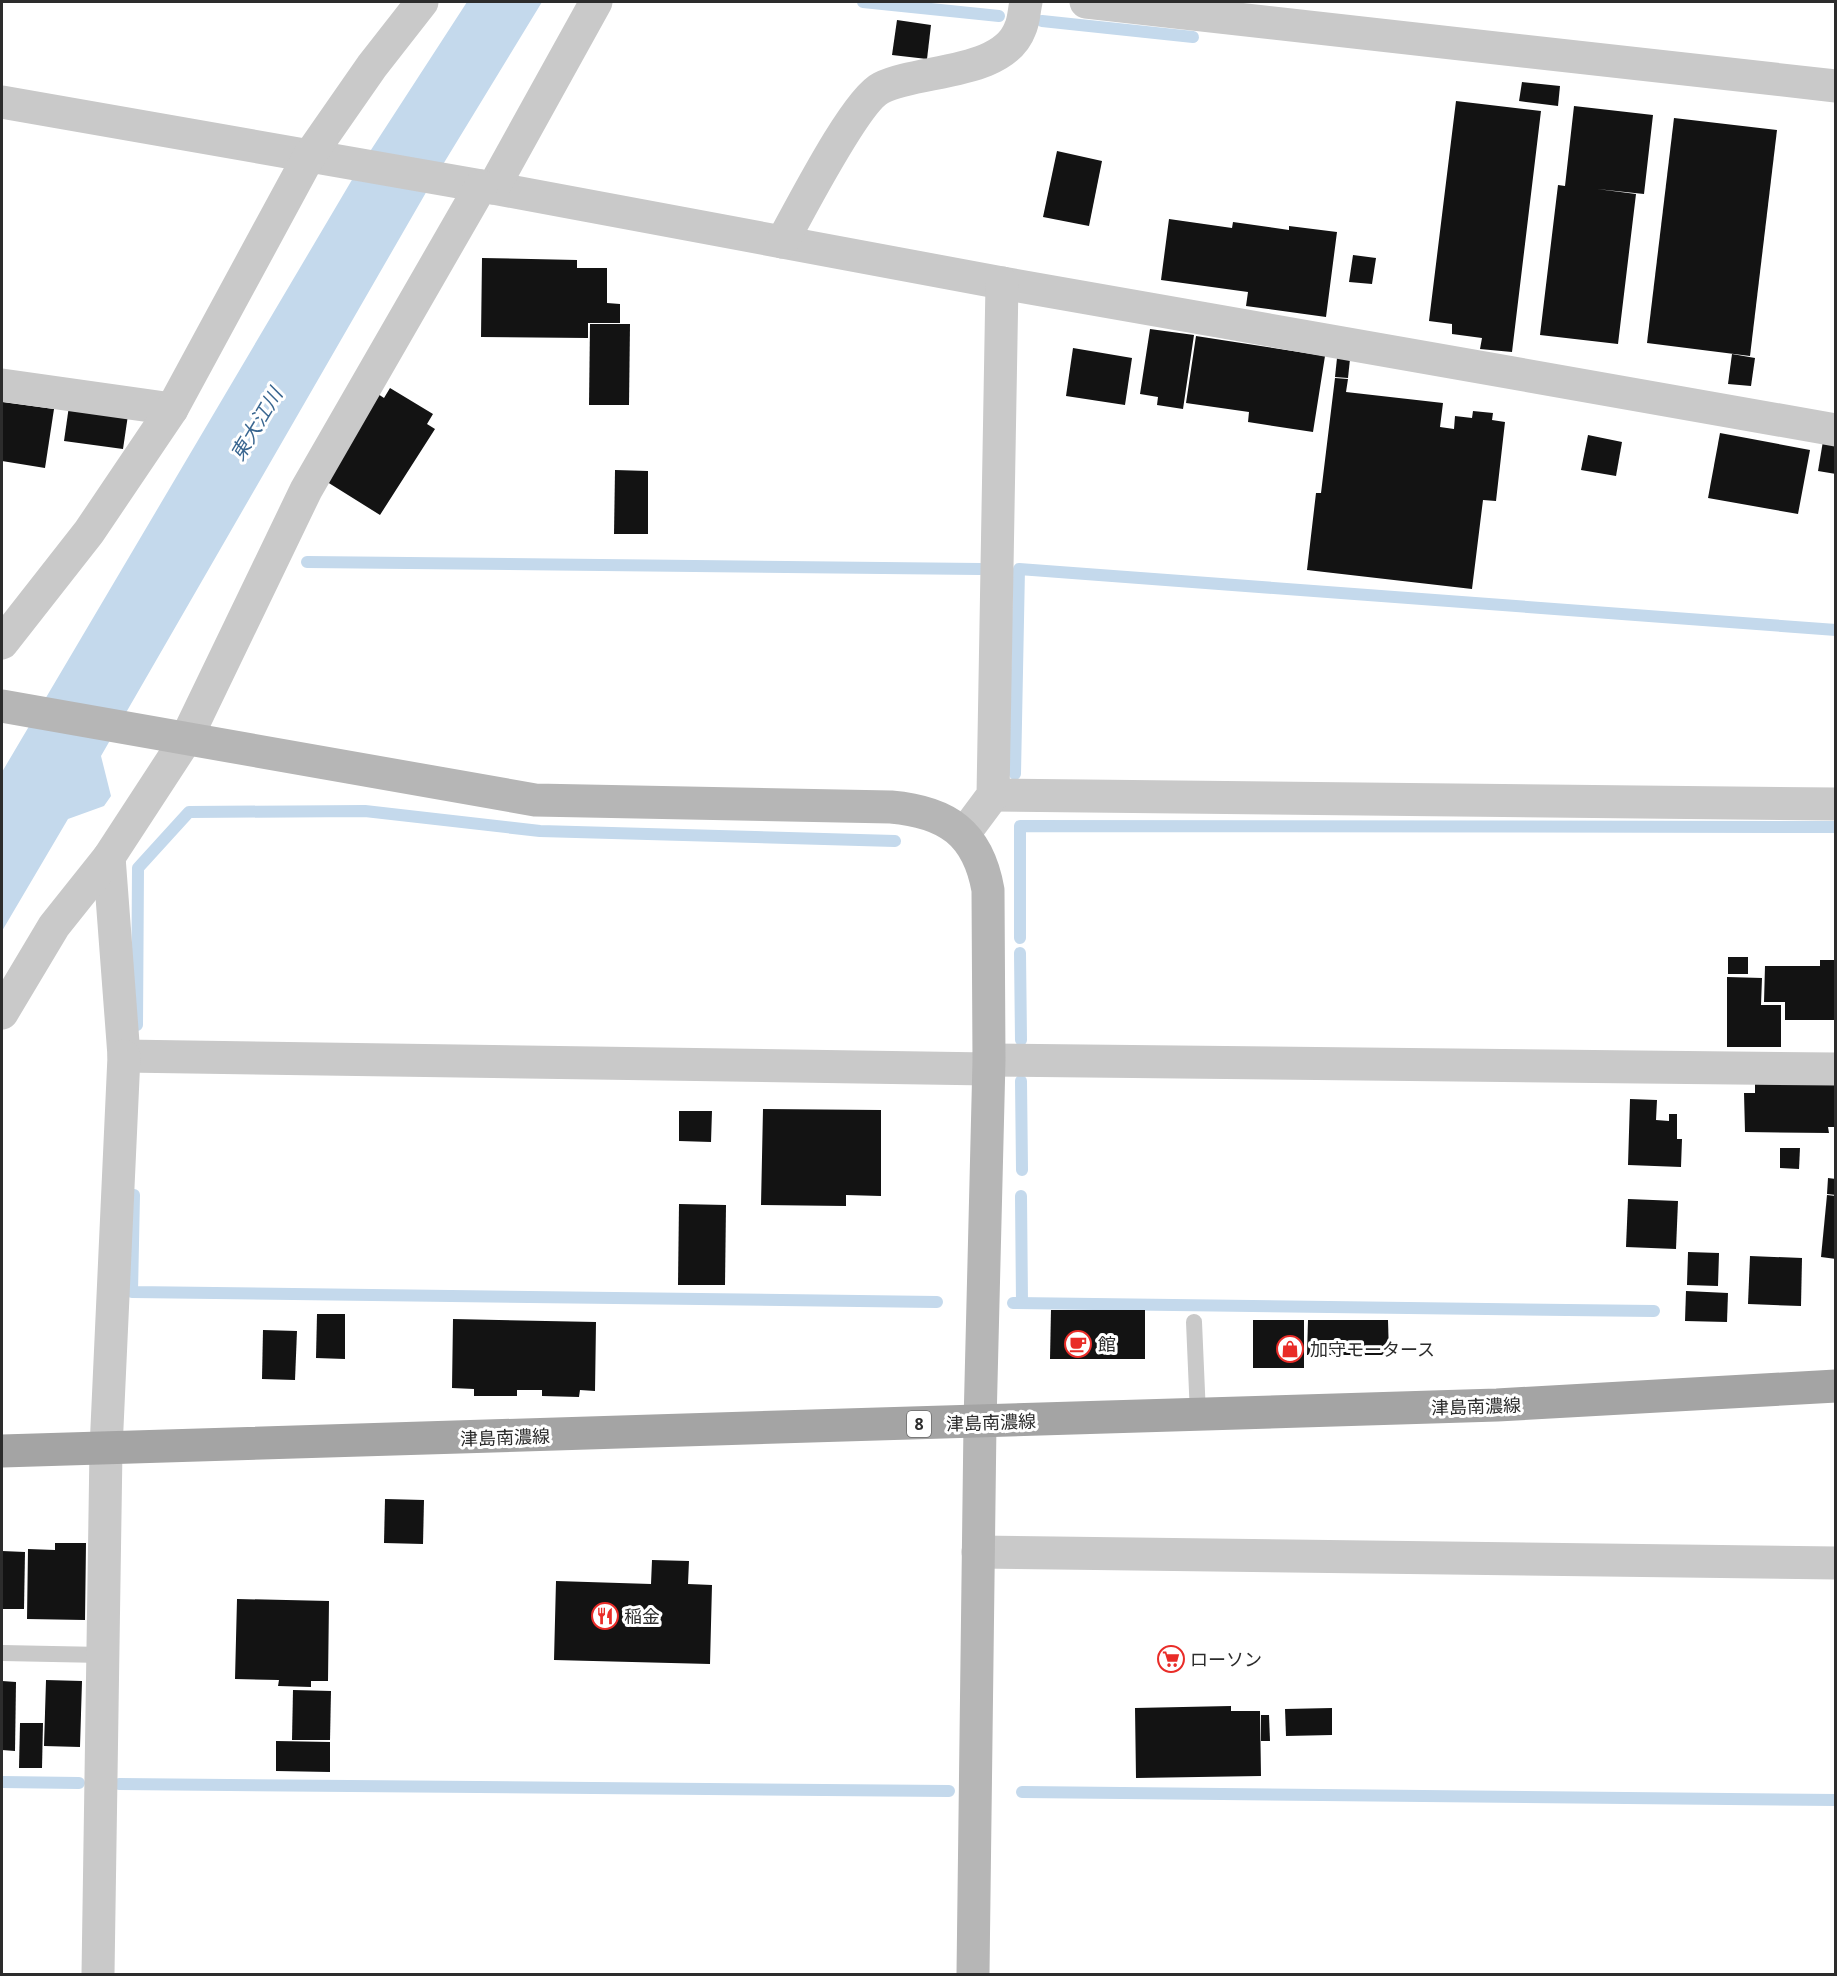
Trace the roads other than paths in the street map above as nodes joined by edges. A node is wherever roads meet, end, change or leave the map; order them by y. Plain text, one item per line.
1 (422, 2) edge
2 (596, 2) edge
3 (1026, 2) edge
4 (1086, 2) edge
5 (1836, 86) edge
6 (2, 102) edge
7 (322, 160) junction
8 (482, 186) junction
9 (782, 242) junction
10 (1002, 284) junction
11 (2, 384) edge
12 (172, 409) junction
13 (1836, 430) edge
14 (2, 643) edge
15 (2, 706) edge
16 (178, 737) junction
17 (993, 795) junction
18 (1836, 804) edge
19 (964, 834) junction
20 (109, 857) junction
21 (2, 1013) edge
22 (124, 1056) junction
23 (989, 1065) junction
24 (1836, 1069) edge
25 (1194, 1322) dead end
26 (1836, 1386) edge
27 (1198, 1415) junction
28 (980, 1423) junction
29 (106, 1449) junction
30 (2, 1451) edge
31 (978, 1552) junction
32 (1836, 1563) edge
33 (2, 1653) edge
34 (103, 1655) junction
35 (98, 1974) edge
36 (973, 1974) edge

1 - 7 street
2 - 8 street
3 - 9 street
4 - 5 street
6 - 7 street
7 - 8 street
7 - 12 street
8 - 9 street
8 - 16 street
9 - 10 street
10 - 13 street
10 - 17 street
11 - 12 street
12 - 14 street
15 - 16 street
16 - 19 street
16 - 20 street
17 - 18 street
17 - 19 street
19 - 23 street
20 - 21 street
20 - 22 street
22 - 23 street
22 - 29 street
23 - 24 street
23 - 28 street
25 - 27 lane
26 - 27 main road, 津島南濃線 / 8
27 - 28 main road, 津島南濃線 / 8
28 - 29 main road, 津島南濃線 / 8
28 - 31 street
29 - 30 main road, 津島南濃線 / 8
29 - 34 street
31 - 32 street
31 - 36 street
33 - 34 lane
34 - 35 street

